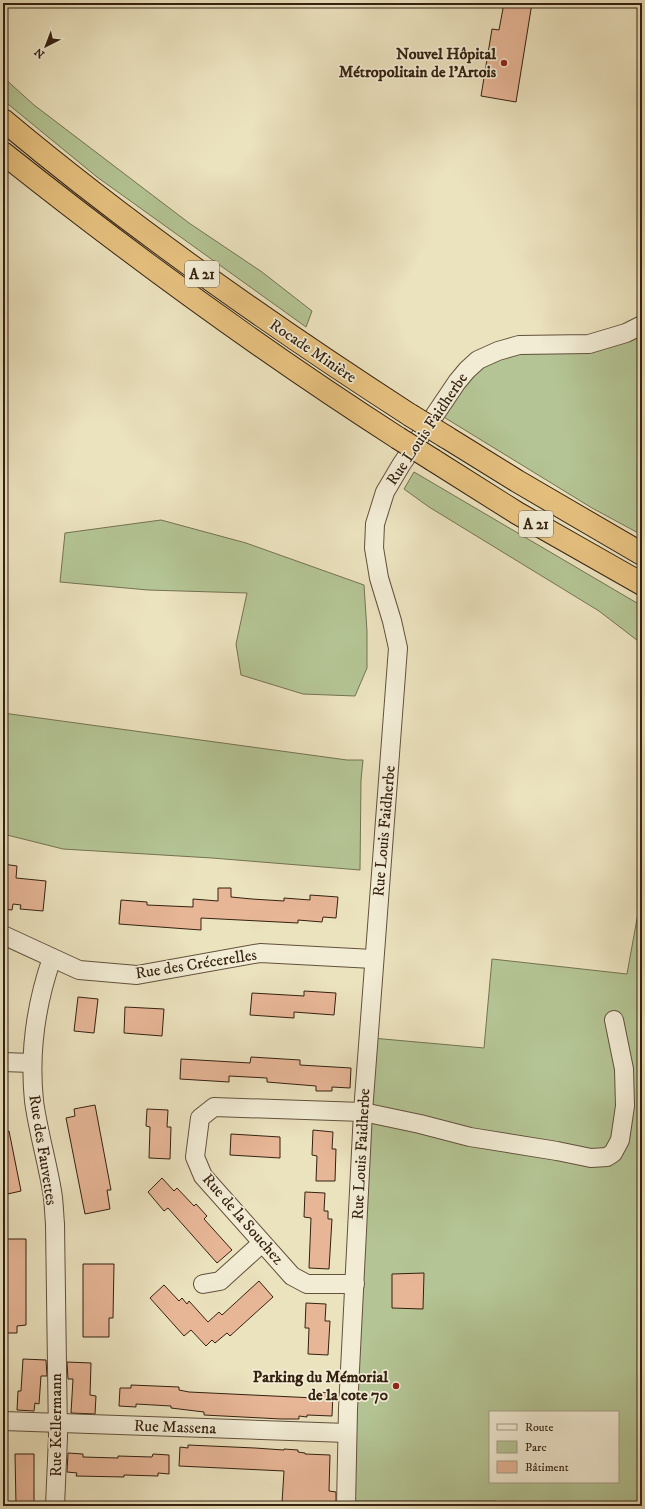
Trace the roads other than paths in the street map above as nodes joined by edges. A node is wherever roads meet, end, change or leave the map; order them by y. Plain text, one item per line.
1 (3, 120) edge
2 (3, 153) edge
3 (642, 325) edge
4 (642, 554) edge
5 (642, 584) edge
6 (3, 935) edge
7 (52, 958) junction
8 (373, 959) junction
9 (614, 1020) dead end
10 (3, 1062) edge
11 (31, 1063) junction
12 (363, 1112) junction
13 (262, 1243) junction
14 (203, 1284) dead end
15 (355, 1284) junction
16 (56, 1344) joint
17 (3, 1421) edge
18 (58, 1423) junction
19 (347, 1433) junction
20 (55, 1506) edge
21 (346, 1506) edge

1 - 4 highway, Rocade Minière / A 21, bridge
2 - 5 highway, Rocade Minière / A 21, bridge
3 - 8 street, Rue Louis Faidherbe
6 - 7 street, Rue des Crécerelles
7 - 8 street, Rue des Crécerelles
7 - 11 street, Rue des Fauvettes
8 - 12 street, Rue Louis Faidherbe
9 - 12 street, Rue de la Souchez
10 - 11 street
11 - 16 street, Rue des Fauvettes
12 - 13 street, Rue de la Souchez
12 - 15 street, Rue Louis Faidherbe
13 - 14 street
13 - 15 street, Rue de la Souchez
15 - 19 street, Rue Louis Faidherbe
16 - 18 street, Rue Kellermann
17 - 18 street, Rue Massena
18 - 19 street, Rue Massena
18 - 20 street, Rue Kellermann
19 - 21 street, Rue Louis Faidherbe

